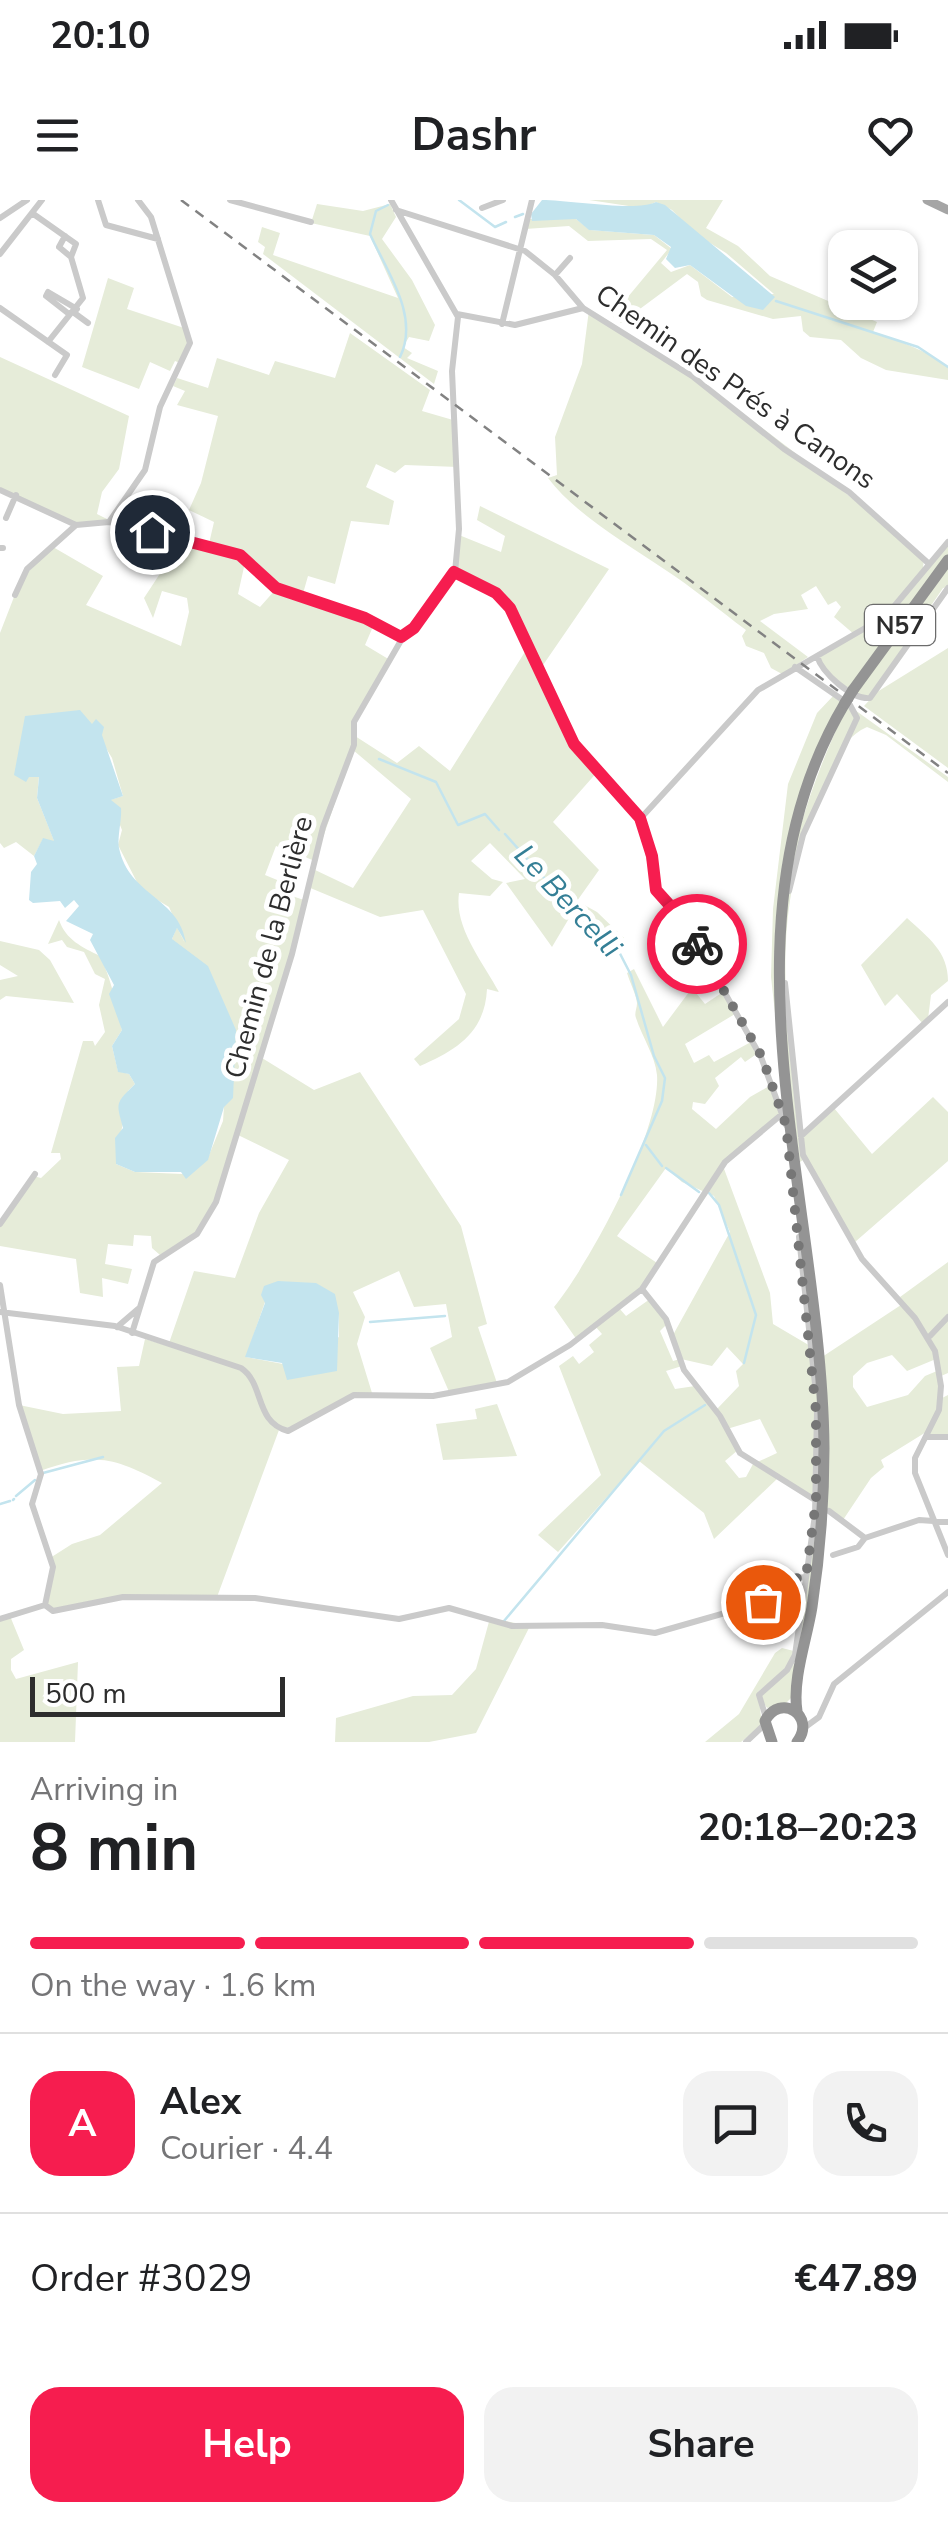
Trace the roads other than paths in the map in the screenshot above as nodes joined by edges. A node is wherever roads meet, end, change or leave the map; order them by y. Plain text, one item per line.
1 (27, 200) edge
2 (42, 200) edge
3 (98, 200) edge
4 (138, 200) edge
5 (230, 200) edge
6 (392, 200) edge
7 (503, 200) edge
8 (532, 200) edge
9 (926, 200) edge
10 (482, 208) dead end
11 (396, 210) junction
12 (948, 210) edge
13 (32, 212) junction
14 (0, 218) edge
15 (311, 222) dead end
16 (65, 236) junction
17 (159, 239) junction
18 (519, 247) junction
19 (0, 254) edge
20 (71, 257) junction
21 (570, 258) dead end
22 (554, 275) junction
23 (0, 308) edge
24 (583, 308) junction
25 (73, 312) junction
26 (456, 314) junction
27 (88, 323) dead end
28 (502, 324) junction
29 (48, 342) junction
30 (55, 374) dead end
31 (0, 490) edge
32 (16, 495) junction
33 (6, 518) dead end
34 (108, 522) junction
35 (76, 525) junction
36 (948, 542) edge
37 (948, 560) edge
38 (927, 562) junction
39 (454, 572) junction
40 (948, 588) edge
41 (15, 595) dead end
42 (403, 637) junction
43 (817, 656) junction
44 (796, 667) junction
45 (640, 818) junction
46 (948, 1002) edge
47 (781, 1115) junction
48 (801, 1136) junction
49 (35, 1174) dead end
50 (0, 1224) edge
51 (0, 1284) edge
52 (642, 1289) junction
53 (139, 1308) junction
54 (3, 1312) edge
55 (948, 1318) edge
56 (120, 1325) junction
57 (133, 1330) junction
58 (930, 1336) junction
59 (928, 1437) junction
60 (948, 1437) edge
61 (816, 1501) junction
62 (829, 1511) dead end
63 (936, 1520) junction
64 (948, 1522) edge
65 (865, 1538) junction
66 (833, 1555) dead end
67 (948, 1555) edge
68 (806, 1577) junction
69 (948, 1592) edge
70 (45, 1605) junction
71 (0, 1619) edge
72 (797, 1687) junction
73 (768, 1722) edge
74 (803, 1728) edge
75 (746, 1742) edge

1 - 14 street
2 - 13 street
3 - 17 street
4 - 17 street
5 - 15 street
6 - 11 street
7 - 10 street
8 - 18 street
9 - 12 main road
11 - 18 street
11 - 26 street
13 - 16 street
13 - 19 street
16 - 20 street
16 - 20 street
17 - 34 street
18 - 22 street, Chemin des Prés à Canons
18 - 28 street
20 - 25 street
21 - 22 street
22 - 24 street, Chemin des Prés à Canons
23 - 29 street
24 - 28 street
24 - 38 street, Chemin des Prés à Canons
25 - 27 street
25 - 29 street
26 - 28 street
26 - 39 street
29 - 30 street
31 - 32 street
32 - 33 street
32 - 35 street
34 - 35 street
34 - 42 street
35 - 41 street
36 - 38 street
37 - 72 highway, N57, bridge
38 - 43 street
39 - 42 street, Chemin de la Berlière
39 - 45 street
40 - 43 street
42 - 53 street, Chemin de la Berlière
43 - 44 street
44 - 45 street
44 - 48 street
45 - 47 street
46 - 48 street
47 - 52 street
47 - 61 street
48 - 58 street
49 - 50 street
51 - 54 street
52 - 57 street
52 - 61 street
53 - 56 street
53 - 57 street, Chemin de la Berlière
54 - 56 street
54 - 70 street
55 - 58 street
56 - 57 street
58 - 59 street
59 - 60 street
59 - 63 street
61 - 68 street
62 - 65 street
63 - 64 street
63 - 65 street
63 - 67 street
65 - 66 street
68 - 70 street
68 - 73 street
69 - 74 street
70 - 71 street
72 - 73 highway, N57
72 - 74 highway, N57
73 - 74 highway
73 - 75 street

